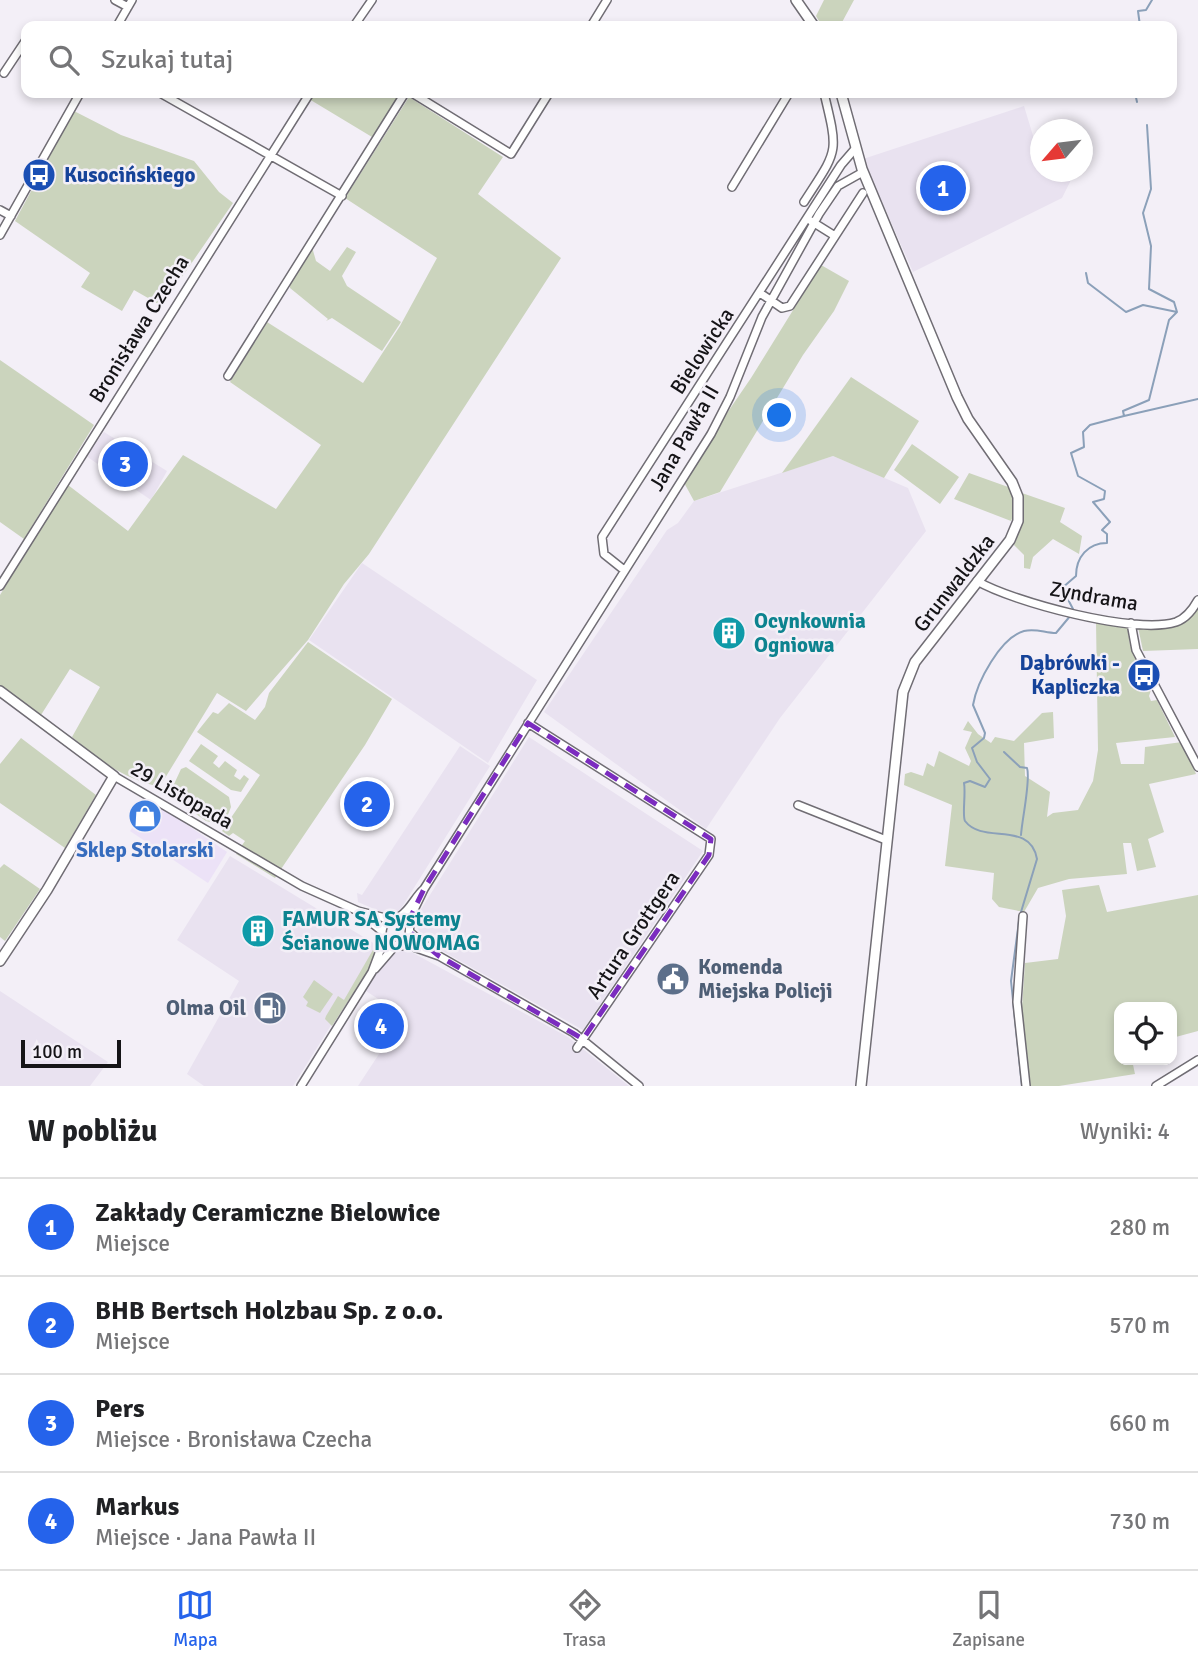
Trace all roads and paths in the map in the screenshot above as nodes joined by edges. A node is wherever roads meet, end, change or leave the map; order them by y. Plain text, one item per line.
1 (115, 0) edge
2 (372, 0) edge
3 (607, 0) edge
4 (796, 0) edge
5 (130, 4) edge
6 (120, 21) edge
7 (357, 21) edge
8 (594, 21) edge
9 (811, 21) edge
10 (21, 47) edge
11 (4, 72) dead end
12 (77, 98) edge
13 (168, 98) edge
14 (307, 98) edge
15 (402, 98) edge
16 (420, 98) edge
17 (546, 98) edge
18 (786, 98) edge
19 (825, 98) edge
20 (842, 98) edge
21 (854, 150) junction
22 (267, 156) junction
23 (863, 173) junction
24 (732, 187) dead end
25 (863, 193) dead end
26 (342, 196) junction
27 (804, 202) dead end
28 (0, 210) edge
29 (10, 216) junction
30 (811, 221) junction
31 (0, 235) edge
32 (835, 236) junction
33 (760, 293) junction
34 (770, 300) junction
35 (228, 376) dead end
36 (624, 570) junction
37 (977, 582) junction
38 (0, 586) edge
39 (1198, 600) edge
40 (1130, 623) junction
41 (0, 691) edge
42 (528, 723) junction
43 (1198, 767) edge
44 (114, 776) junction
45 (798, 805) dead end
46 (886, 840) junction
47 (424, 889) junction
48 (358, 911) junction
49 (1023, 916) dead end
50 (393, 918) junction
51 (411, 929) junction
52 (382, 931) junction
53 (384, 940) junction
54 (404, 944) junction
55 (394, 947) junction
56 (439, 956) junction
57 (0, 961) edge
58 (372, 972) junction
59 (583, 1039) junction
60 (577, 1048) dead end
61 (1198, 1060) edge
62 (301, 1086) edge
63 (639, 1086) edge
64 (861, 1086) edge
65 (1026, 1086) edge
66 (1156, 1086) edge

1 - 5 street
2 - 7 street
3 - 8 street
4 - 9 street
5 - 6 street
10 - 11 street
12 - 29 street
13 - 22 street
14 - 22 street, Bronisława Czecha
15 - 26 street
16 - 17 street
18 - 24 street
19 - 27 street
20 - 21 street, Grunwaldzka
21 - 23 street, Grunwaldzka
21 - 30 street, Bielowicka
22 - 26 street
22 - 38 street, Bronisława Czecha
23 - 30 street, Jana Pawła II
23 - 37 street, Grunwaldzka
25 - 32 street
26 - 35 street
28 - 29 street
29 - 31 street
30 - 32 street
30 - 33 street, Bielowicka
30 - 34 street, Jana Pawła II
32 - 34 street
33 - 34 street
33 - 36 street, Bielowicka
34 - 36 street, Jana Pawła II
36 - 42 street, Jana Pawła II
37 - 40 street, Zyndrama
37 - 46 street, Grunwaldzka
39 - 40 street, Zyndrama
40 - 43 street
41 - 44 street, 29 Listopada
42 - 47 street, Jana Pawła II
42 - 59 street, Artura Grottgera
44 - 48 street, 29 Listopada
44 - 57 street
45 - 46 street
46 - 64 street, Grunwaldzka
47 - 50 street, Jana Pawła II
47 - 51 street, Jana Pawła II
48 - 50 street, 29 Listopada
48 - 52 street, 29 Listopada
49 - 65 street
50 - 51 street
50 - 52 street
51 - 54 street
51 - 56 street
52 - 53 street
53 - 55 street
53 - 58 street
54 - 55 street
54 - 56 street
55 - 58 street
56 - 59 street
58 - 62 street
59 - 60 street, Artura Grottgera
59 - 63 street
61 - 66 street

